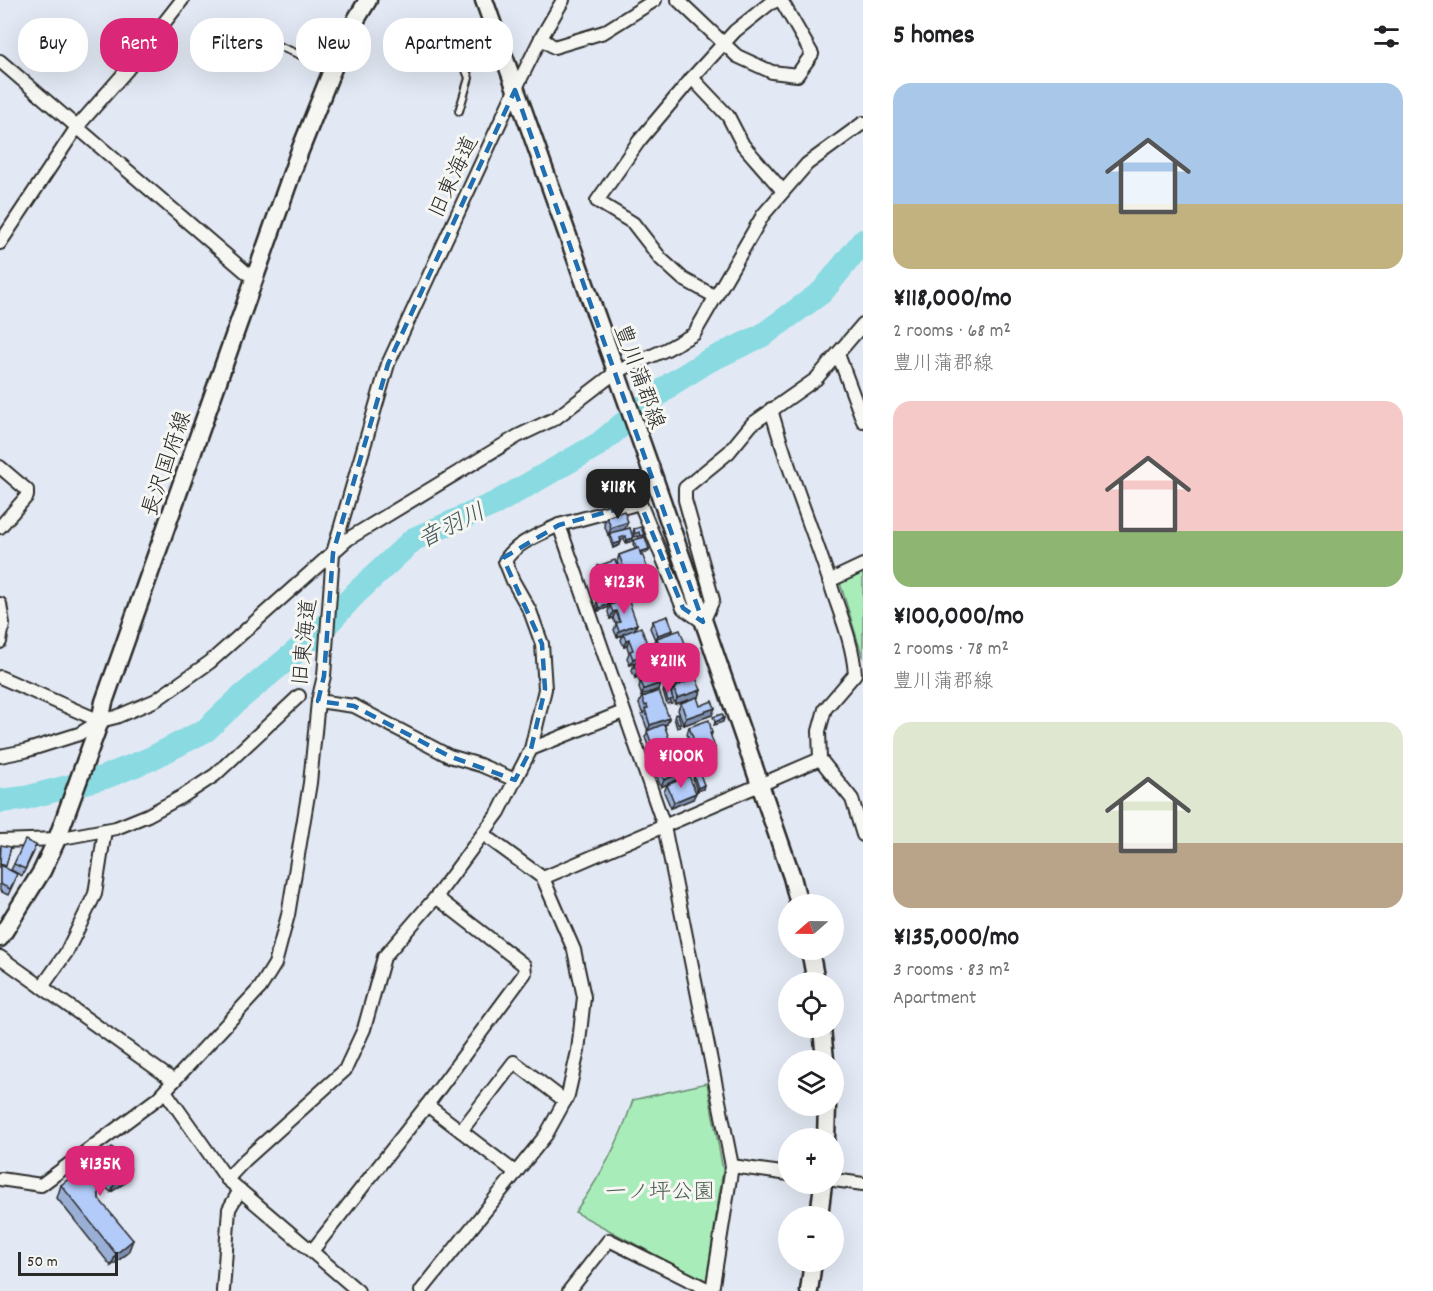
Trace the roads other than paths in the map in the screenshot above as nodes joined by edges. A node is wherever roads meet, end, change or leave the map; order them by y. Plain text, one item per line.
1 (182, 0) edge
2 (368, 0) edge
3 (484, 0) edge
4 (563, 0) edge
5 (655, 0) edge
6 (678, 0) edge
7 (779, 0) edge
8 (357, 18) edge
9 (490, 18) edge
10 (541, 38) junction
11 (724, 44) junction
12 (0, 61) edge
13 (331, 72) edge
14 (467, 72) edge
15 (509, 72) edge
16 (692, 78) junction
17 (515, 90) junction
18 (459, 111) dead end
19 (863, 123) edge
20 (77, 127) junction
21 (783, 191) junction
22 (0, 243) edge
23 (255, 279) junction
24 (716, 297) junction
25 (863, 324) edge
26 (838, 354) junction
27 (618, 376) junction
28 (771, 409) junction
29 (863, 421) edge
30 (0, 467) edge
31 (559, 525) junction
32 (0, 527) edge
33 (332, 559) junction
34 (863, 565) edge
35 (830, 580) junction
36 (0, 604) edge
37 (703, 622) junction
38 (0, 642) edge
39 (0, 677) edge
40 (299, 696) dead end
41 (318, 701) junction
42 (623, 712) junction
43 (98, 727) junction
44 (531, 749) junction
45 (0, 756) edge
46 (820, 759) junction
47 (515, 780) junction
48 (759, 785) junction
49 (664, 826) junction
50 (105, 830) junction
51 (483, 834) junction
52 (863, 835) edge
53 (58, 836) junction
54 (0, 841) edge
55 (543, 878) junction
56 (796, 894) edge
57 (436, 897) junction
58 (0, 938) edge
59 (0, 957) edge
60 (42, 987) junction
61 (170, 1086) junction
62 (565, 1101) junction
63 (427, 1105) junction
64 (461, 1131) junction
65 (732, 1166) junction
66 (778, 1172) edge
67 (516, 1173) junction
68 (0, 1179) edge
69 (227, 1179) junction
70 (844, 1181) edge
71 (863, 1184) edge
72 (240, 1190) junction
73 (312, 1251) junction
74 (811, 1272) edge
75 (223, 1291) edge
76 (358, 1291) edge
77 (421, 1291) edge
78 (569, 1291) edge
79 (712, 1291) edge
80 (808, 1291) edge

1 - 20 street
2 - 8 main road, 長沢国府線
3 - 9 main road, 豊川蒲郡線
4 - 10 street, 旧東海道
5 - 10 street
6 - 11 street
7 - 11 street
7 - 11 street
10 - 17 street, 旧東海道
11 - 16 street
12 - 20 street
13 - 23 main road, 長沢国府線
14 - 18 lane
15 - 17 main road, 豊川蒲郡線
16 - 21 street
16 - 24 street
17 - 27 main road, 豊川蒲郡線
17 - 33 street, 旧東海道
19 - 21 street
20 - 22 street
20 - 23 street
21 - 24 street
23 - 43 main road, 長沢国府線
24 - 27 street
25 - 26 street
26 - 28 street
26 - 29 street
27 - 33 street
27 - 37 main road, 豊川蒲郡線
28 - 35 street
28 - 37 street
30 - 32 street
31 - 37 street
31 - 42 street
31 - 44 street
33 - 41 street, 旧東海道
33 - 43 street
34 - 35 street
35 - 46 street
36 - 38 street
37 - 48 main road, 豊川蒲郡線
39 - 43 street
40 - 50 street
41 - 47 street
41 - 61 street, 旧東海道
42 - 44 street
42 - 49 street
43 - 45 street
43 - 53 main road, 長沢国府線
44 - 47 street
46 - 48 street
46 - 52 street
47 - 51 street
48 - 49 street
48 - 56 main road, 豊川蒲郡線
49 - 55 street
49 - 65 street
50 - 53 street
50 - 60 street
51 - 55 street
51 - 57 street
53 - 54 street
53 - 58 main road, 長沢国府線
55 - 62 street
57 - 63 street
57 - 69 street
59 - 60 street
60 - 61 street
61 - 68 street, 旧東海道
61 - 69 street
62 - 64 street
62 - 67 street
63 - 64 street
63 - 73 street
64 - 67 street
65 - 66 street
65 - 79 street
67 - 77 street
69 - 72 street
70 - 71 street
72 - 73 street
72 - 75 street
73 - 76 street
74 - 80 main road
78 - 79 street

